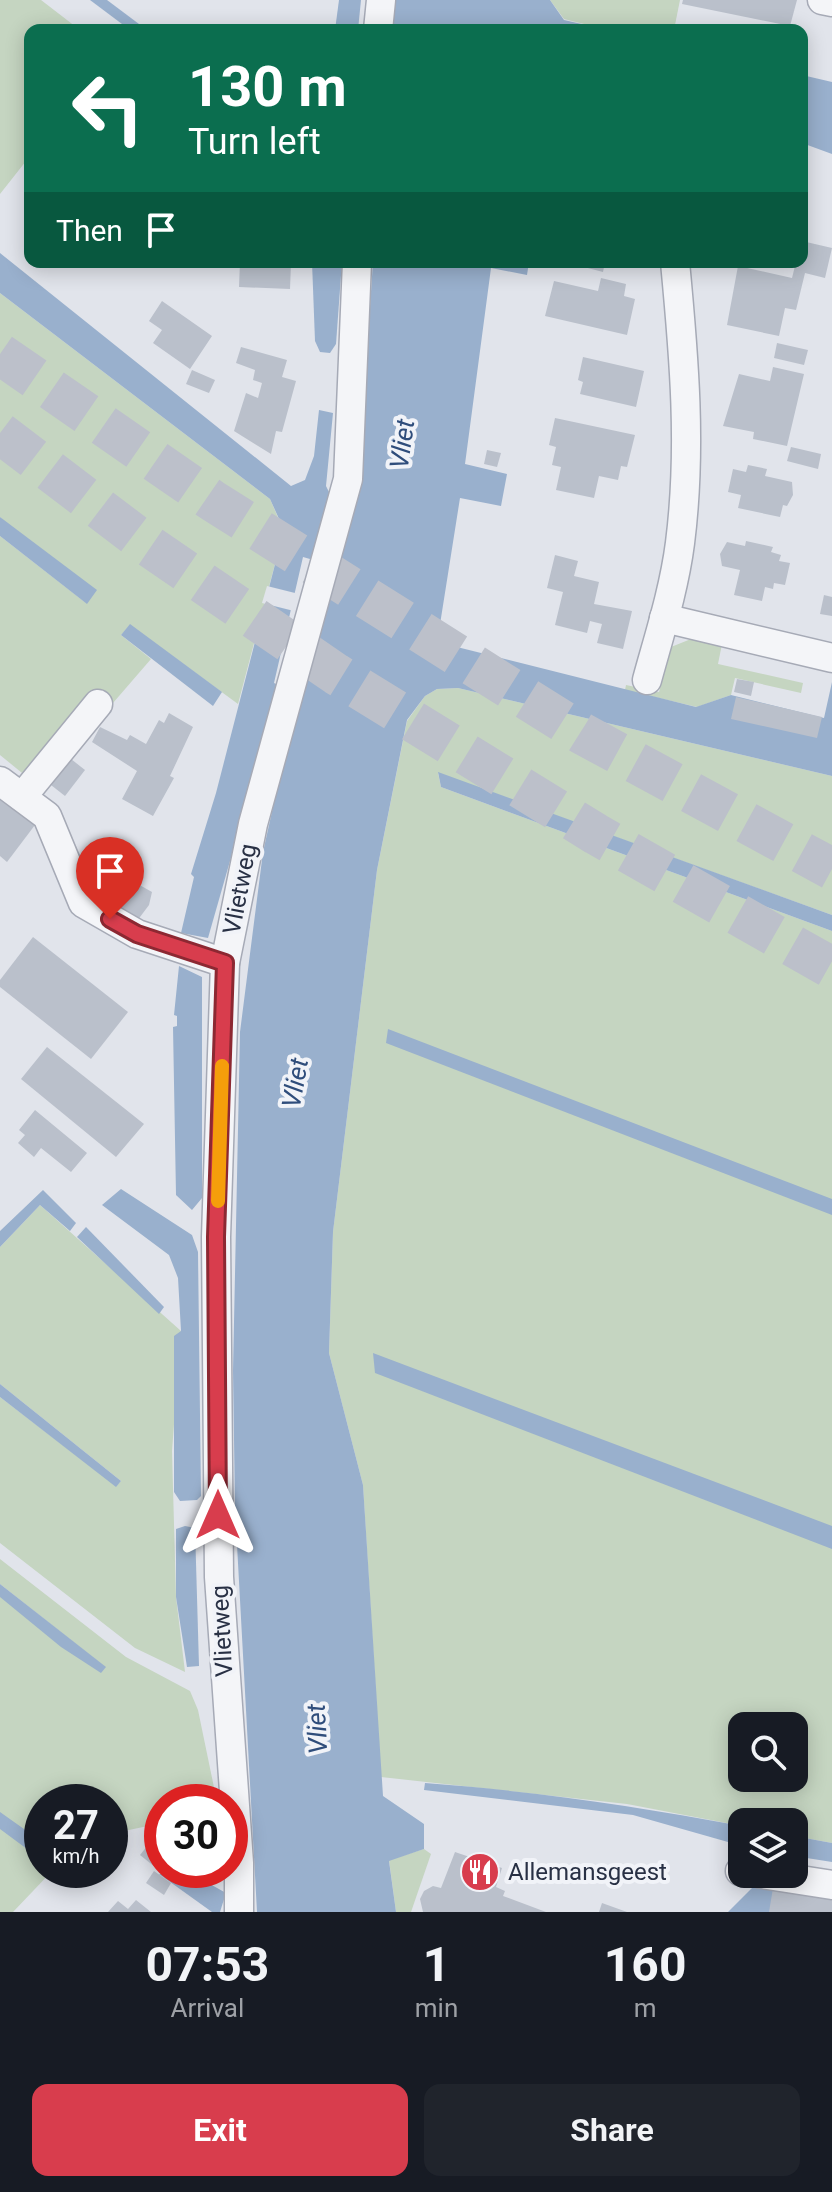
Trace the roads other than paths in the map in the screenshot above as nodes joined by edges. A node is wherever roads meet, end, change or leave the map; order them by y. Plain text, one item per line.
1 (381, 0) edge
2 (379, 24) edge
3 (357, 268) edge
4 (675, 268) edge
5 (664, 618) junction
6 (832, 658) edge
7 (647, 680) dead end
8 (98, 704) dead end
9 (11, 789) edge
10 (225, 963) junction
11 (808, 1881) edge
12 (832, 1885) edge
13 (239, 1912) edge

1 - 2 street
3 - 10 street, Vlietweg
4 - 5 street
5 - 6 street
5 - 7 street
8 - 9 street
9 - 10 street
10 - 13 street, Vlietweg
11 - 12 street

